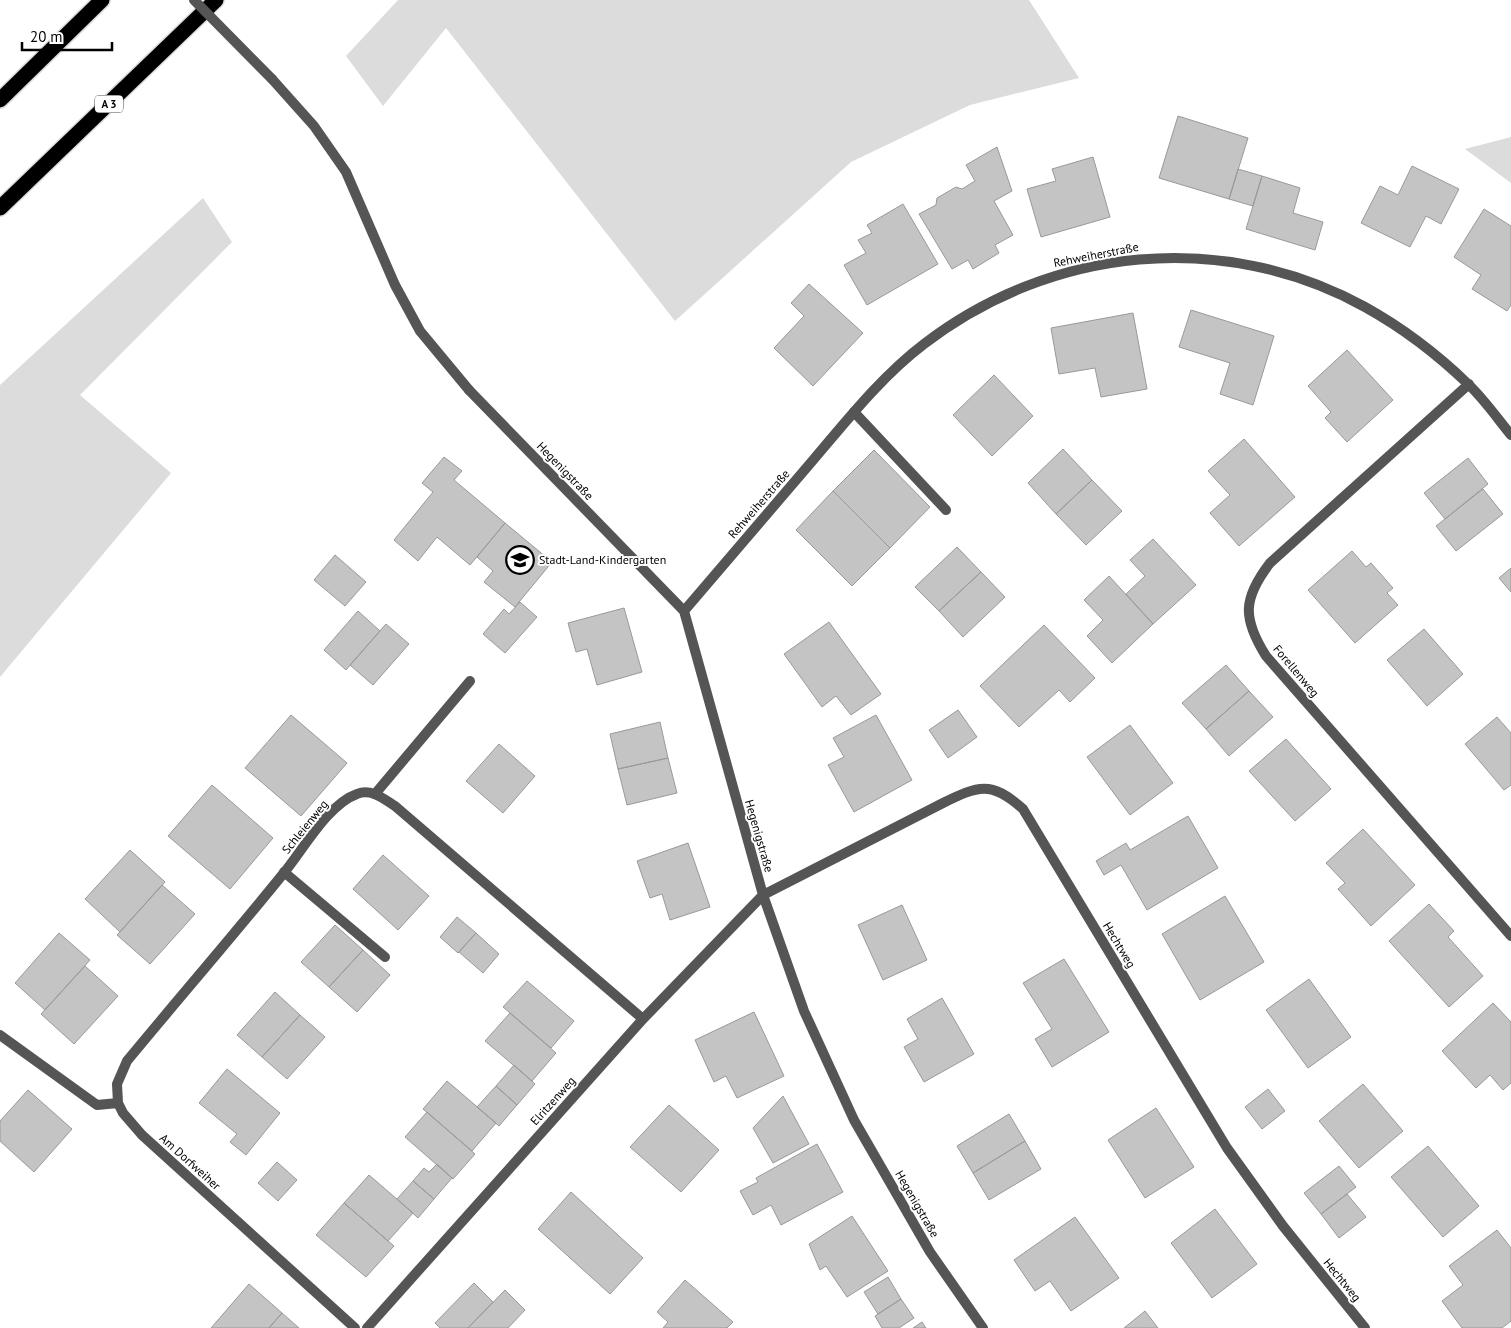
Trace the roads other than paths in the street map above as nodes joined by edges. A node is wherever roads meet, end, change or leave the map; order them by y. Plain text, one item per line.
1 (102, 0) edge
2 (194, 0) edge
3 (216, 0) edge
4 (0, 100) edge
5 (0, 208) edge
6 (1469, 384) junction
7 (854, 412) junction
8 (1511, 435) edge
9 (946, 510) dead end
10 (684, 611) junction
11 (470, 681) dead end
12 (375, 794) junction
13 (284, 872) junction
14 (764, 895) junction
15 (1511, 936) edge
16 (385, 956) dead end
17 (644, 1019) junction
18 (0, 1035) edge
19 (118, 1104) junction
20 (355, 1328) edge
21 (367, 1328) edge
22 (982, 1328) edge
23 (1365, 1328) edge

1 - 4 highway
2 - 10 street, Hegenigstraße, bridge
3 - 5 highway, A 3
6 - 7 street, Rehweiherstraße
6 - 8 street, Rehweiherstraße
6 - 15 street, Forellenweg
7 - 9 street
7 - 10 street, Rehweiherstraße
10 - 14 street, Hegenigstraße
11 - 12 street
12 - 13 street, Schleienweg
12 - 17 street
13 - 16 street
13 - 19 street, Schleienweg
14 - 17 street, Elritzenweg
14 - 22 street, Hegenigstraße
14 - 23 street, Hechtweg
17 - 21 street, Elritzenweg
18 - 19 street
19 - 20 street, Am Dorfweiher

